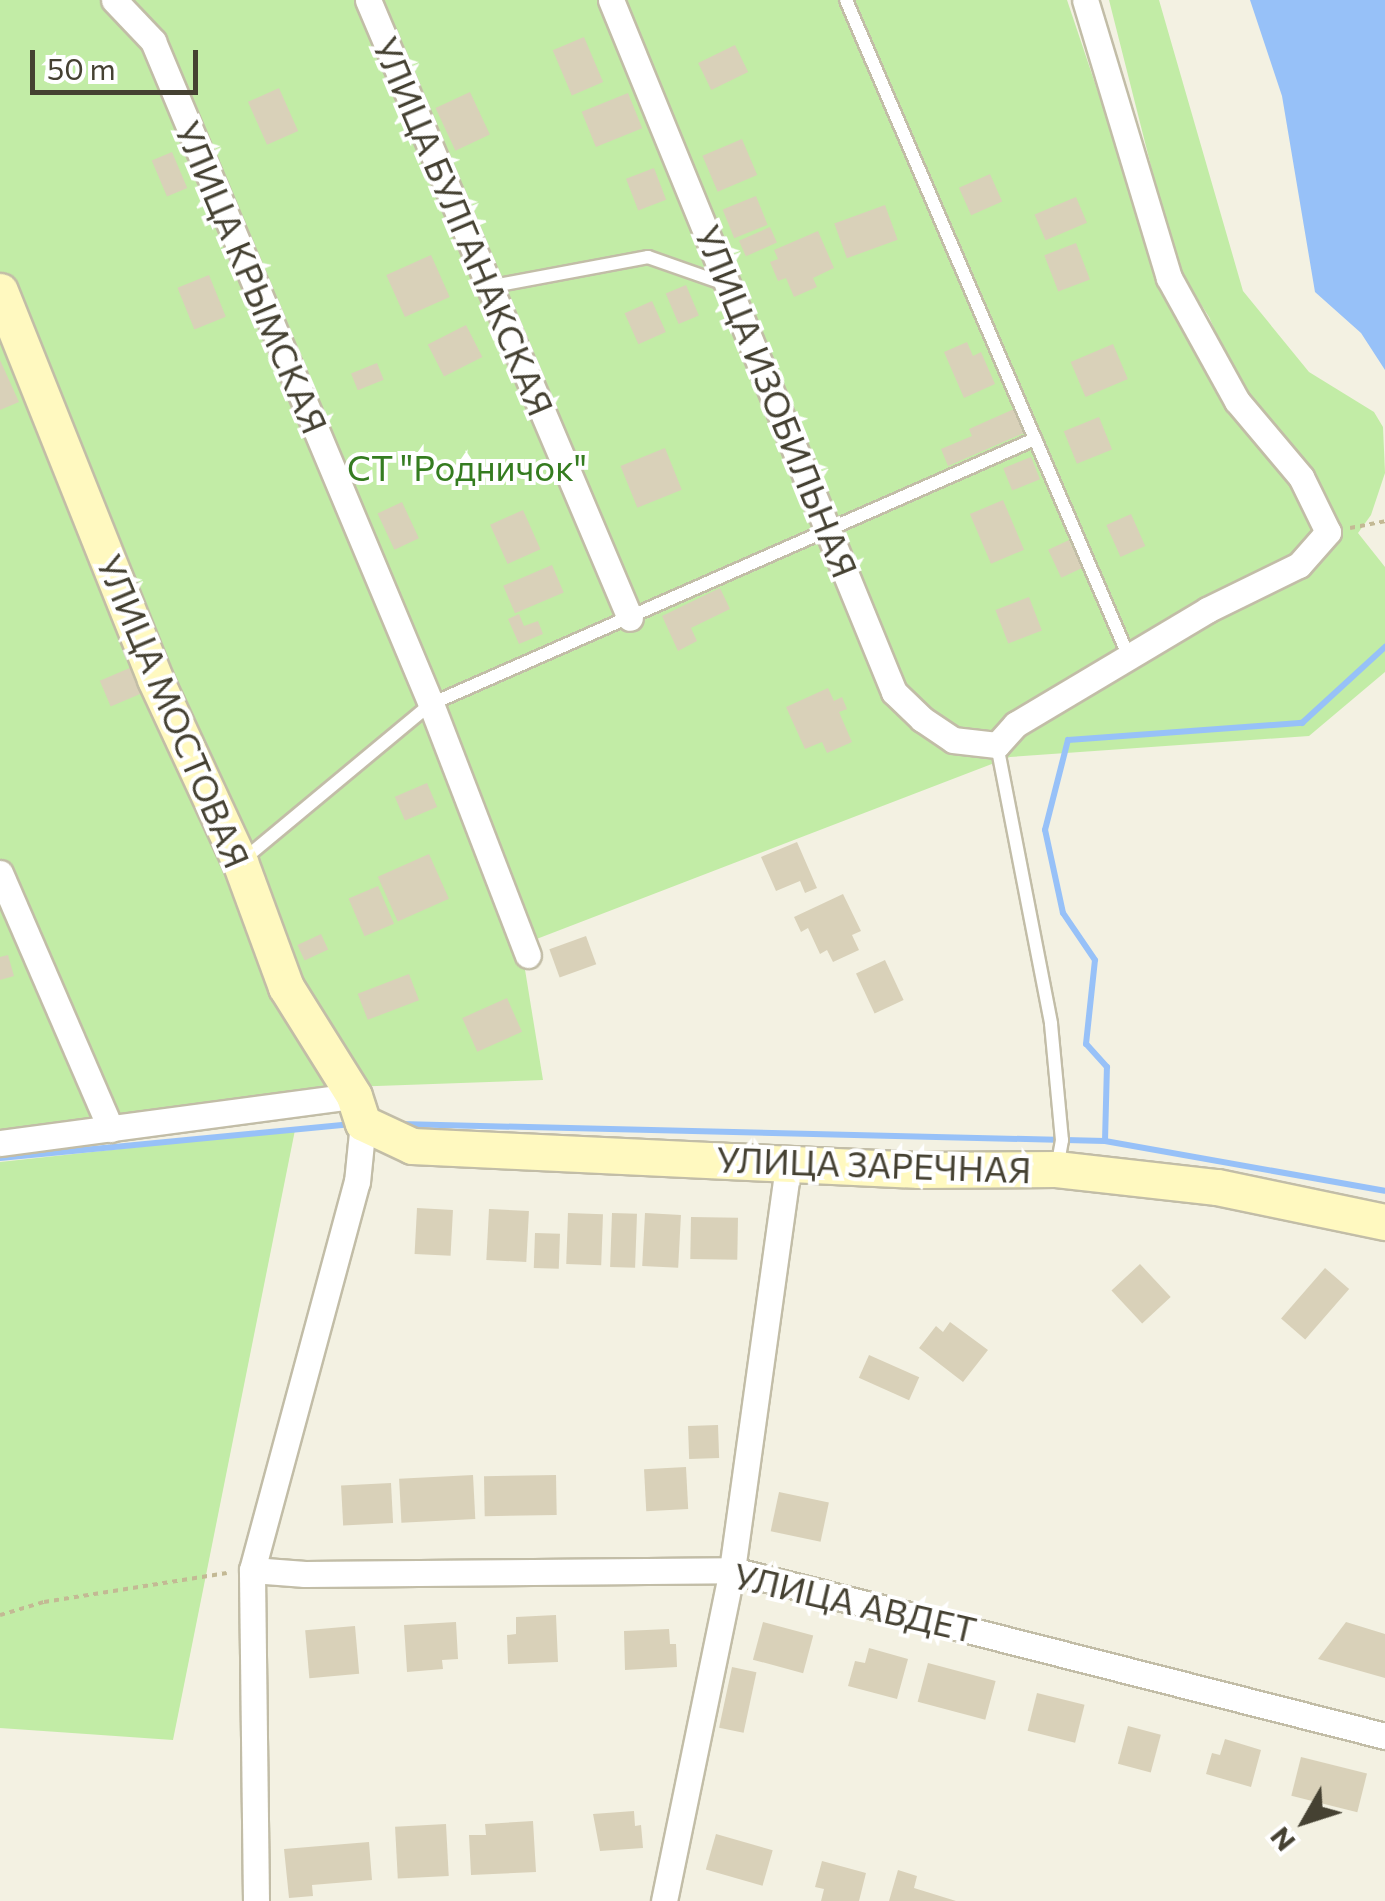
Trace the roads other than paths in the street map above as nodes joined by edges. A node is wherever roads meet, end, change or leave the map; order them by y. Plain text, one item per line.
1 (114, 0) edge
2 (368, 0) edge
3 (612, 0) edge
4 (846, 0) edge
5 (1085, 0) edge
6 (488, 287) junction
7 (732, 287) junction
8 (0, 290) edge
9 (1035, 439) junction
10 (828, 530) junction
11 (630, 618) junction
12 (1130, 657) junction
13 (431, 704) junction
14 (997, 744) junction
15 (240, 862) junction
16 (0, 873) edge
17 (528, 955) dead end
18 (359, 1110) junction
19 (111, 1129) junction
20 (0, 1143) edge
21 (788, 1164) junction
22 (1056, 1169) junction
23 (1385, 1222) edge
24 (252, 1570) junction
25 (732, 1570) junction
26 (1385, 1736) edge
27 (256, 1901) edge
28 (664, 1901) edge

1 - 13 street, УЛИЦА КРЫМСКАЯ
2 - 6 street, УЛИЦА БУЛГАНАКСКАЯ
3 - 7 street, УЛИЦА ИЗОБИЛЬНАЯ
4 - 9 lane
5 - 12 street
6 - 7 lane
6 - 11 street, УЛИЦА БУЛГАНАКСКАЯ
7 - 10 street, УЛИЦА ИЗОБИЛЬНАЯ
8 - 15 street, УЛИЦА МОСТОВАЯ
9 - 10 lane
9 - 12 lane
10 - 11 lane
10 - 14 street, УЛИЦА ИЗОБИЛЬНАЯ
11 - 13 lane
12 - 14 street
13 - 15 lane
13 - 17 street, УЛИЦА КРЫМСКАЯ
14 - 22 lane
15 - 18 street, УЛИЦА МОСТОВАЯ
16 - 19 street
18 - 19 street
18 - 21 street, УЛИЦА ЗАРЕЧНАЯ
18 - 24 street
19 - 20 street
21 - 22 street, УЛИЦА ЗАРЕЧНАЯ
21 - 25 street
22 - 23 street, УЛИЦА ЗАРЕЧНАЯ
24 - 25 street, УЛИЦА АВДЕТ
24 - 27 street
25 - 26 street, УЛИЦА АВДЕТ
25 - 28 street

